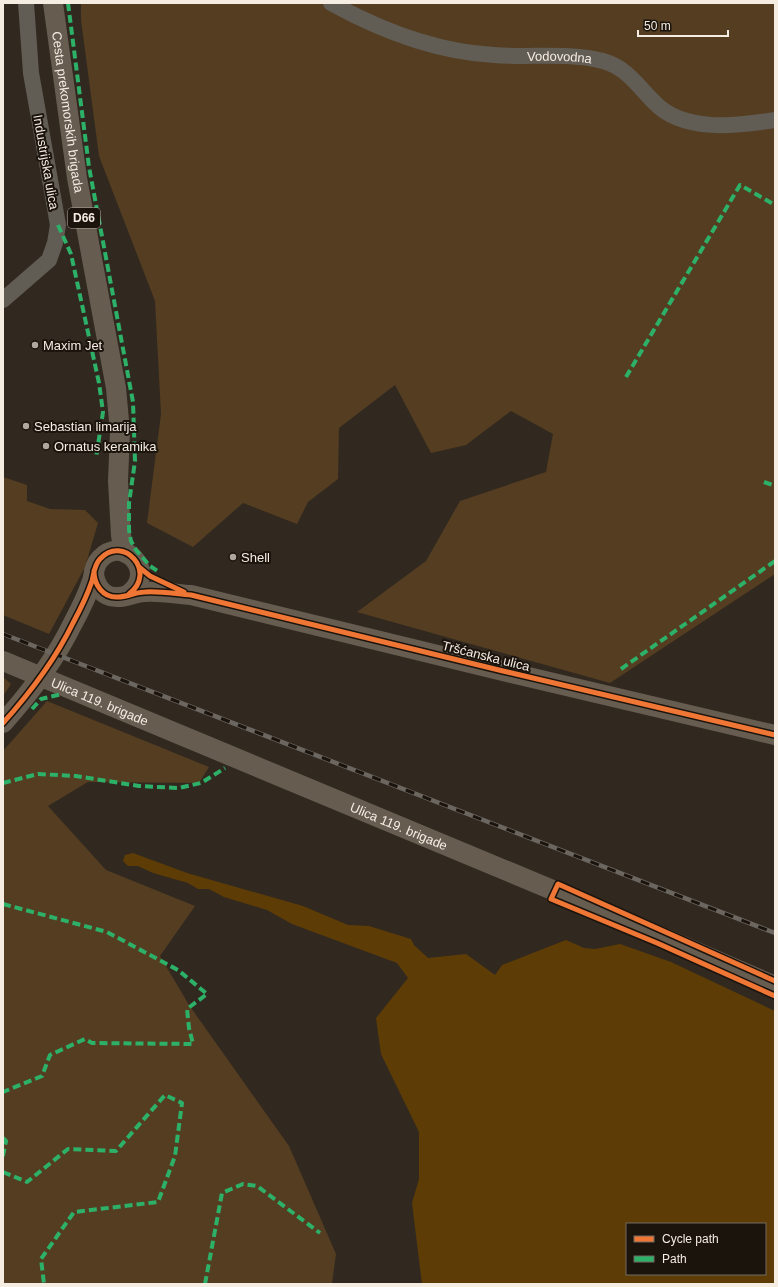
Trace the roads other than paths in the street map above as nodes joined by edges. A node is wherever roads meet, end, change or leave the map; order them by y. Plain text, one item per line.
1 (26, 3) edge
2 (53, 3) edge
3 (331, 3) edge
4 (775, 120) edge
5 (3, 300) edge
6 (118, 481) junction
7 (133, 560) junction
8 (97, 565) junction
9 (120, 595) junction
10 (191, 595) junction
11 (71, 627) junction
12 (3, 661) edge
13 (3, 723) edge
14 (775, 735) edge
15 (775, 986) edge

1 - 5 street, Industrijska ulica
2 - 6 main road, Cesta prekomorskih brigada / D66
3 - 4 street, Vodovodna
6 - 7 main road, Cesta prekomorskih brigada / D66
6 - 8 main road, Cesta prekomorskih brigada / D66
7 - 8 main road
7 - 9 main road, D66
7 - 10 main road
8 - 9 main road
8 - 11 main road, Cesta prekomorskih brigada
9 - 10 main road
9 - 11 main road
10 - 14 main road, Tršćanska ulica
11 - 13 main road
12 - 15 main road, Ulica 119. brigade

